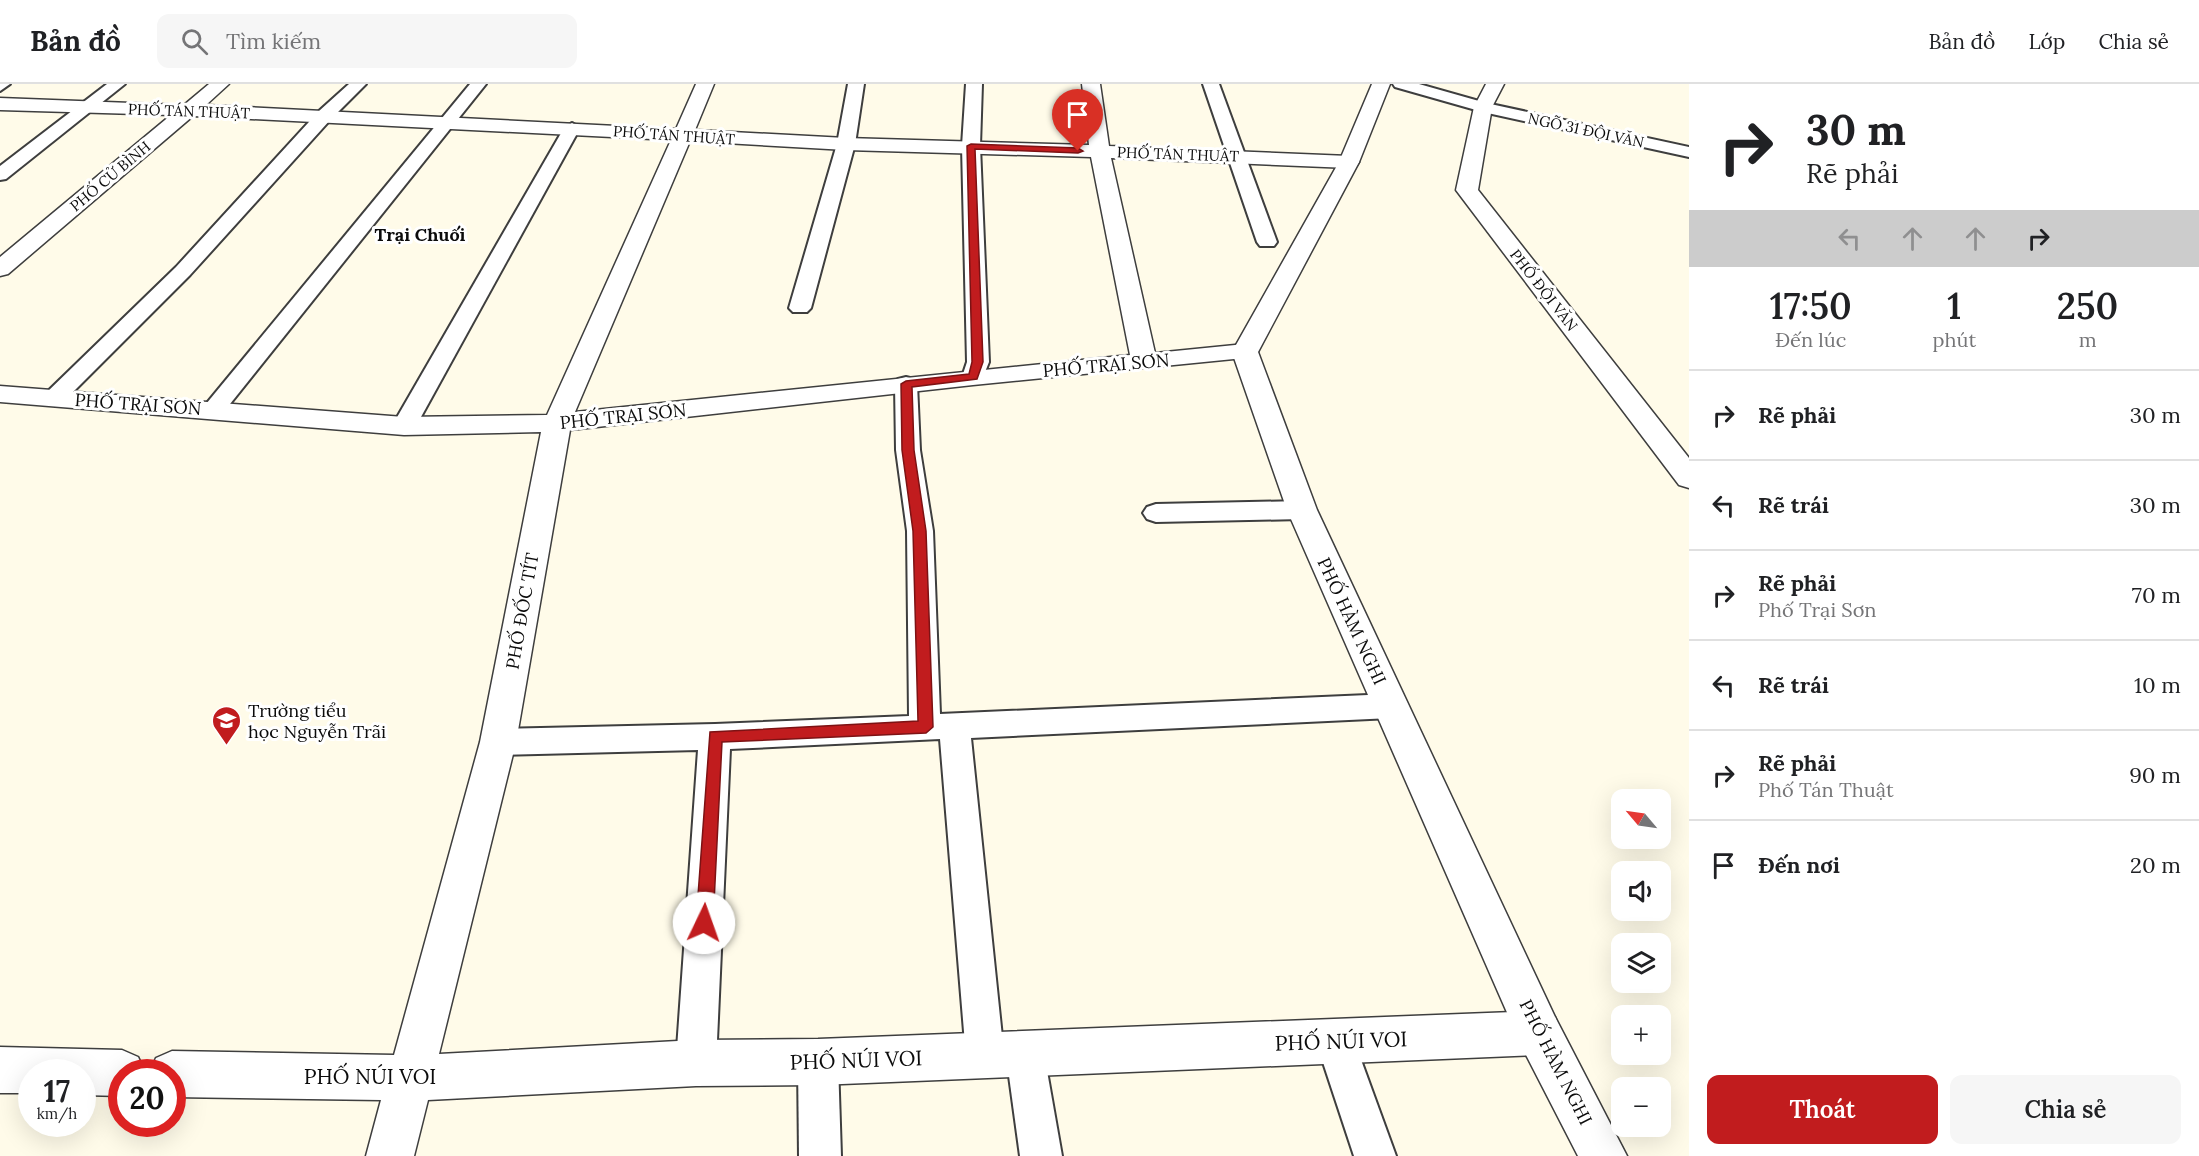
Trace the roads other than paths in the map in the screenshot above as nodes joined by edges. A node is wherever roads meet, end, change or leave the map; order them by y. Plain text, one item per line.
1 (117, 84) edge
2 (220, 84) edge
3 (358, 84) edge
4 (478, 84) edge
5 (705, 84) edge
6 (856, 84) edge
7 (974, 84) edge
8 (1091, 84) edge
9 (1211, 84) edge
10 (1382, 84) edge
11 (1401, 84) edge
12 (1495, 84) edge
13 (0, 104) edge
14 (88, 106) junction
15 (1483, 107) junction
16 (187, 112) junction
17 (325, 115) junction
18 (447, 122) junction
19 (572, 128) junction
20 (682, 136) junction
21 (846, 144) junction
22 (971, 146) junction
23 (1100, 152) junction
24 (1689, 152) edge
25 (1238, 156) junction
26 (1349, 162) junction
27 (0, 175) edge
28 (1267, 242) dead end
29 (0, 269) edge
30 (800, 308) dead end
31 (1245, 352) junction
32 (1144, 361) junction
33 (973, 377) junction
34 (906, 384) junction
35 (0, 394) edge
36 (53, 399) junction
37 (214, 409) junction
38 (557, 423) junction
39 (404, 426) junction
40 (1689, 478) edge
41 (1302, 510) junction
42 (1156, 513) dead end
43 (1391, 706) junction
44 (940, 726) junction
45 (715, 737) junction
46 (498, 742) junction
47 (1539, 1033) junction
48 (1335, 1041) junction
49 (1005, 1055) junction
50 (818, 1062) junction
51 (696, 1063) junction
52 (0, 1070) edge
53 (108, 1073) edge
54 (186, 1074) edge
55 (409, 1078) junction
56 (390, 1156) edge
57 (820, 1156) edge
58 (1041, 1156) edge
59 (1375, 1156) edge
60 (1603, 1156) edge

1 - 14 lane
2 - 16 street, PHỐ CỬ BÌNH
3 - 17 lane
4 - 18 lane
5 - 20 street, PHỐ ĐỐC TÍT
6 - 21 lane
7 - 22 lane
8 - 23 street
9 - 25 lane
10 - 26 street
11 - 15 lane, NGÕ 31 ĐỘI VĂN
12 - 15 street, PHỐ ĐỘI VĂN
13 - 14 street, PHỐ TÁN THUẬT
14 - 16 street, PHỐ TÁN THUẬT
14 - 27 lane
15 - 24 lane, NGÕ 31 ĐỘI VĂN
15 - 40 street, PHỐ ĐỘI VĂN
16 - 17 street, PHỐ TÁN THUẬT
16 - 29 street, PHỐ CỬ BÌNH
17 - 18 street, PHỐ TÁN THUẬT
17 - 36 lane
18 - 19 street, PHỐ TÁN THUẬT
18 - 37 lane
19 - 20 street, PHỐ TÁN THUẬT
19 - 39 lane
20 - 21 street, PHỐ TÁN THUẬT
20 - 38 street, PHỐ ĐỐC TÍT
21 - 22 street, PHỐ TÁN THUẬT
21 - 30 lane
22 - 23 street, PHỐ TÁN THUẬT
22 - 33 lane
23 - 25 street, PHỐ TÁN THUẬT
23 - 32 street
25 - 26 street, PHỐ TÁN THUẬT
25 - 28 lane
26 - 31 street
31 - 32 street, PHỐ TRẠI SƠN
31 - 41 street, PHỐ HÀM NGHI
32 - 33 street, PHỐ TRẠI SƠN
33 - 34 street, PHỐ TRẠI SƠN
34 - 38 street, PHỐ TRẠI SƠN
34 - 44 lane
35 - 36 street, PHỐ TRẠI SƠN
36 - 37 street, PHỐ TRẠI SƠN
37 - 39 street, PHỐ TRẠI SƠN
38 - 39 street, PHỐ TRẠI SƠN
38 - 46 street, PHỐ ĐỐC TÍT
41 - 42 lane
41 - 43 street, PHỐ HÀM NGHI
43 - 44 lane
43 - 47 street, PHỐ HÀM NGHI
44 - 45 lane
44 - 49 lane
45 - 46 lane
45 - 51 lane
46 - 55 street, PHỐ ĐỐC TÍT
47 - 48 street, PHỐ NÚI VOI
47 - 60 street, PHỐ HÀM NGHI
48 - 49 street, PHỐ NÚI VOI
48 - 59 lane
49 - 50 street, PHỐ NÚI VOI
49 - 58 lane
50 - 51 street, PHỐ NÚI VOI
50 - 57 lane
51 - 55 street, PHỐ NÚI VOI
52 - 53 street
54 - 55 street, PHỐ NÚI VOI
55 - 56 street, PHỐ ĐỐC TÍT

